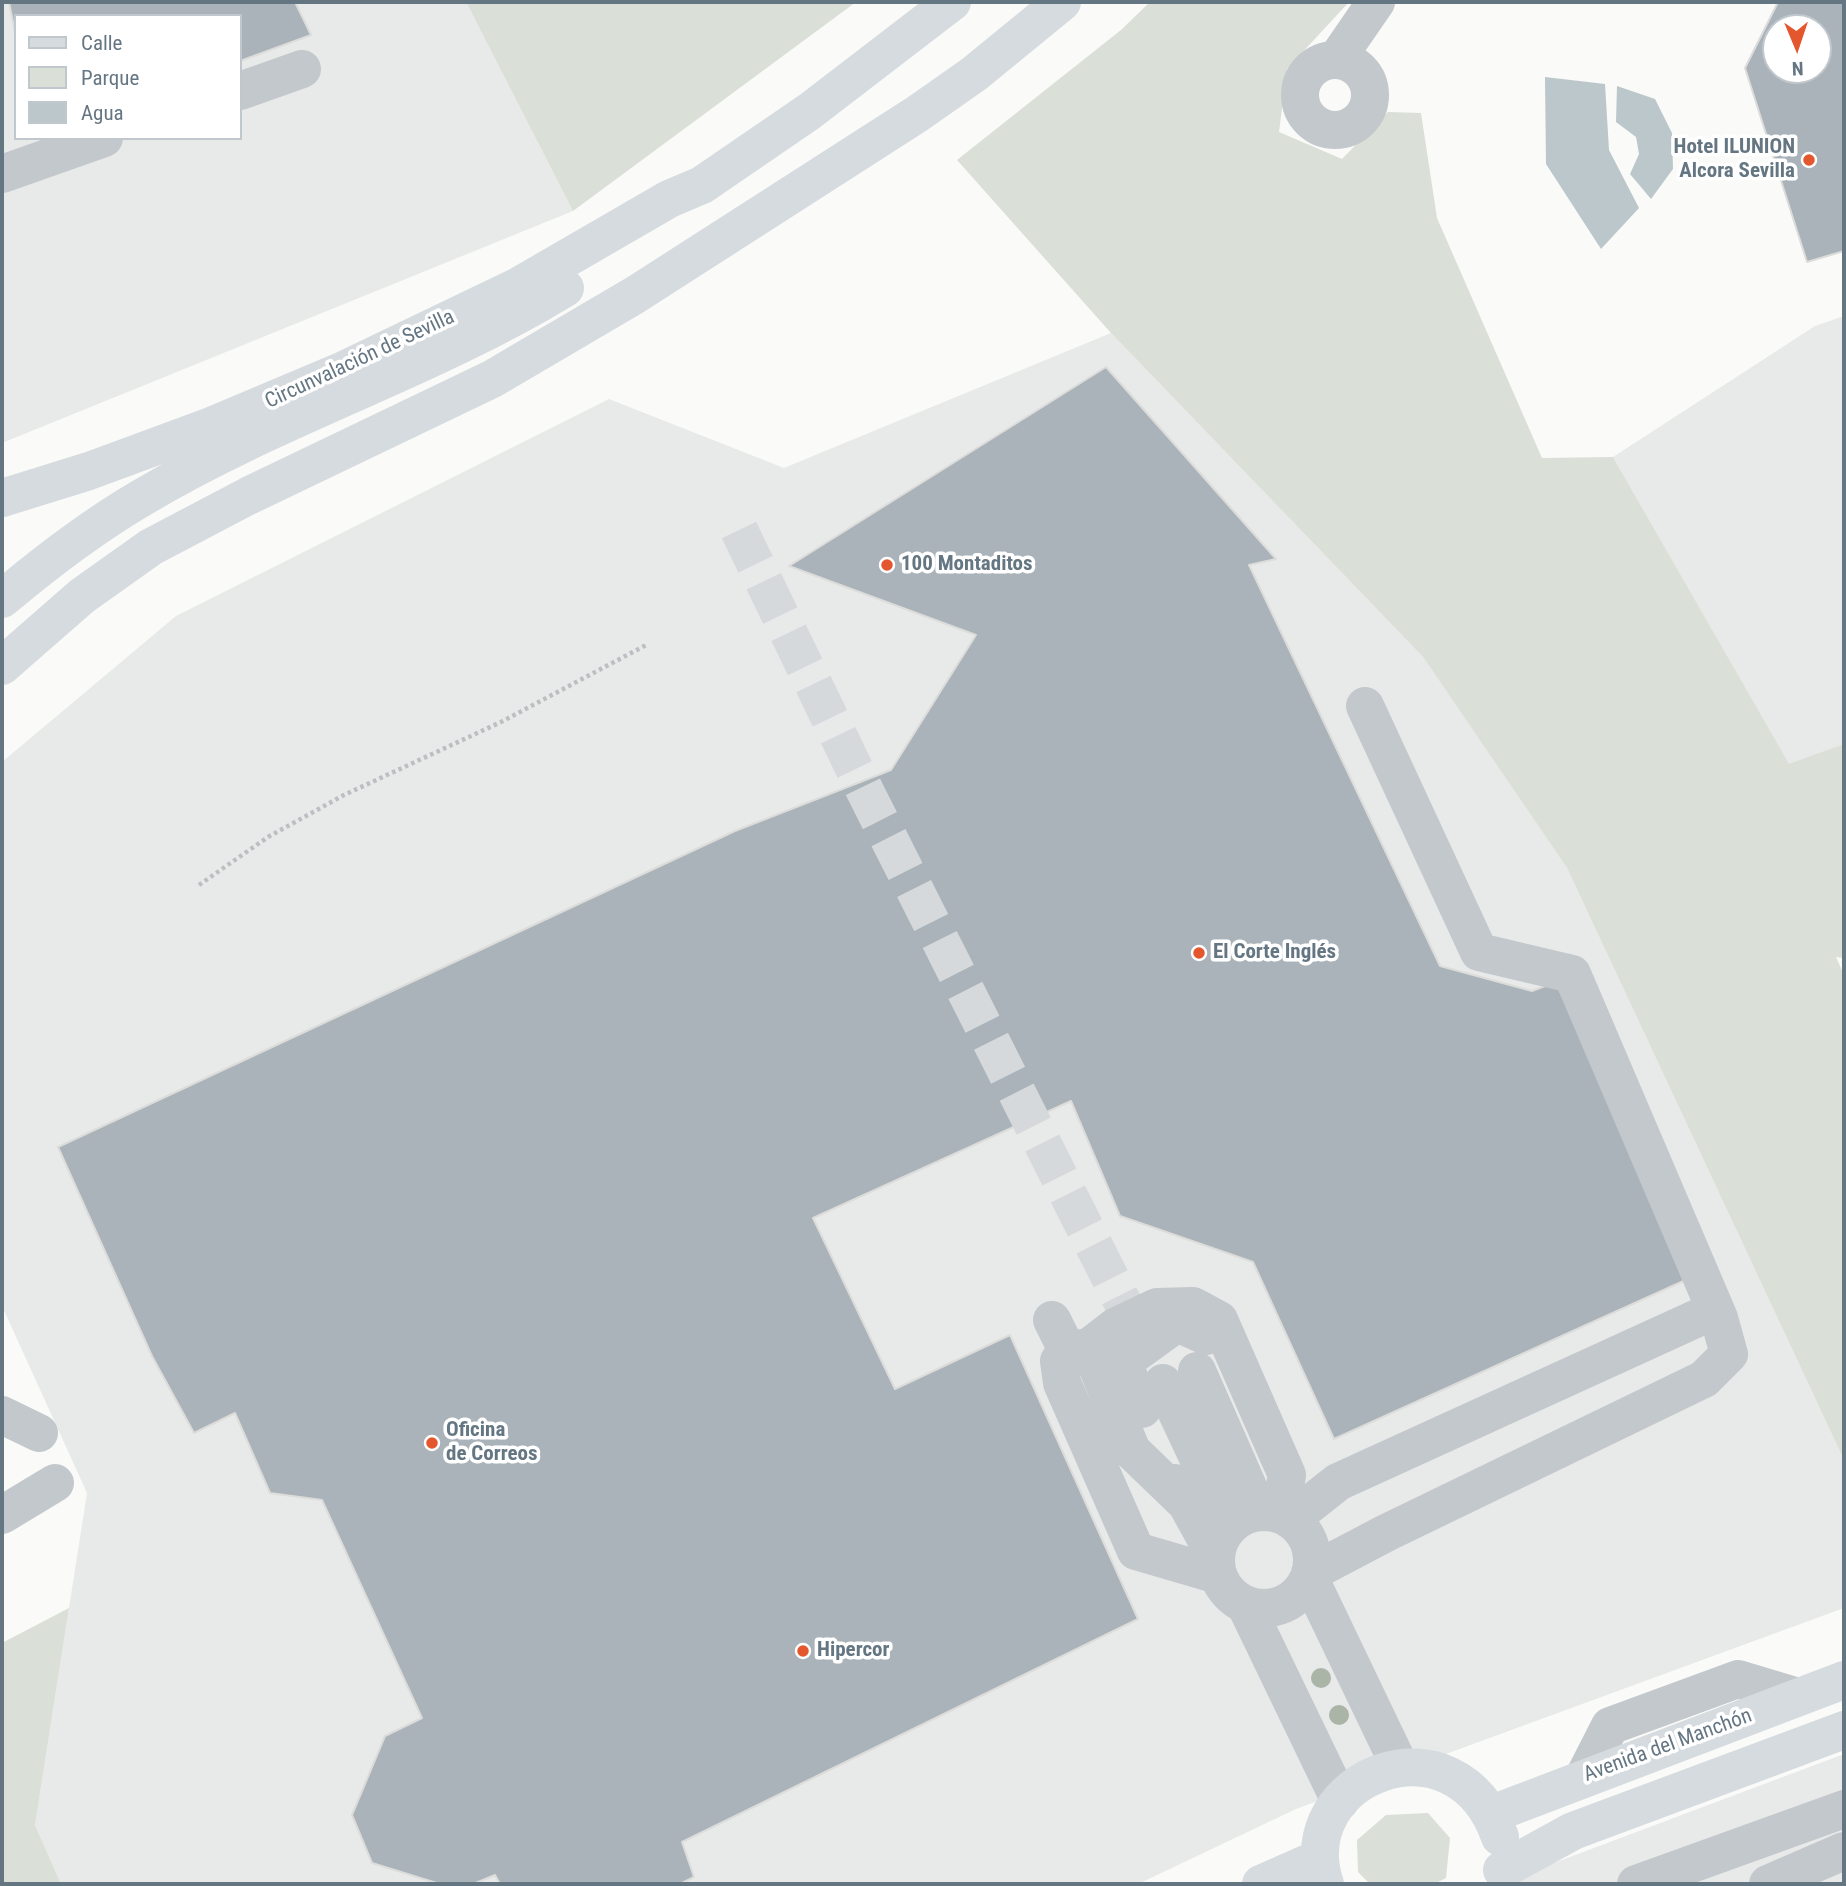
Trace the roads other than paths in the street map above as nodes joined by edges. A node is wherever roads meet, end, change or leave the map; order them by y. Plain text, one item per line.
1 (952, 2) edge
2 (1062, 2) edge
3 (1376, 2) edge
4 (1336, 60) dead end
5 (302, 69) dead end
6 (242, 90) edge
7 (98, 140) edge
8 (2, 174) edge
9 (702, 185) junction
10 (2, 498) edge
11 (2, 599) edge
12 (2, 666) edge
13 (1365, 706) dead end
14 (1719, 1318) junction
15 (1069, 1339) junction
16 (1180, 1377) dead end
17 (2, 1415) edge
18 (39, 1433) dead end
19 (55, 1483) dead end
20 (1188, 1504) junction
21 (2, 1515) edge
22 (1254, 1531) junction
23 (1355, 1550) junction
24 (1310, 1575) junction
25 (1245, 1604) junction
26 (1332, 1625) junction
27 (1844, 1680) edge
28 (1844, 1730) edge
29 (1400, 1767) junction
30 (1340, 1801) junction
31 (1844, 1809) edge
32 (1492, 1814) junction
33 (1844, 1851) edge
34 (1323, 1871) edge
35 (1500, 1877) edge
36 (1261, 1884) edge
37 (1636, 1884) edge
38 (1768, 1884) edge

1 - 9 main road
2 - 12 main road
3 - 4 lane
5 - 6 lane
7 - 8 lane
9 - 10 main road, Circunvalación de Sevilla
9 - 11 main road
13 - 14 lane
14 - 22 lane
14 - 23 lane
15 - 20 lane
15 - 22 lane
15 - 22 lane
16 - 22 lane
17 - 18 lane
19 - 21 lane
20 - 22 lane
20 - 22 lane
22 - 24 lane
22 - 25 lane
23 - 24 lane
23 - 26 lane
24 - 25 lane
24 - 26 lane
25 - 30 lane
26 - 29 lane
27 - 32 main road, Avenida del Manchón
28 - 35 main road
29 - 30 main road
29 - 32 main road
30 - 34 main road
31 - 37 lane
32 - 35 main road
33 - 38 lane
34 - 36 main road

